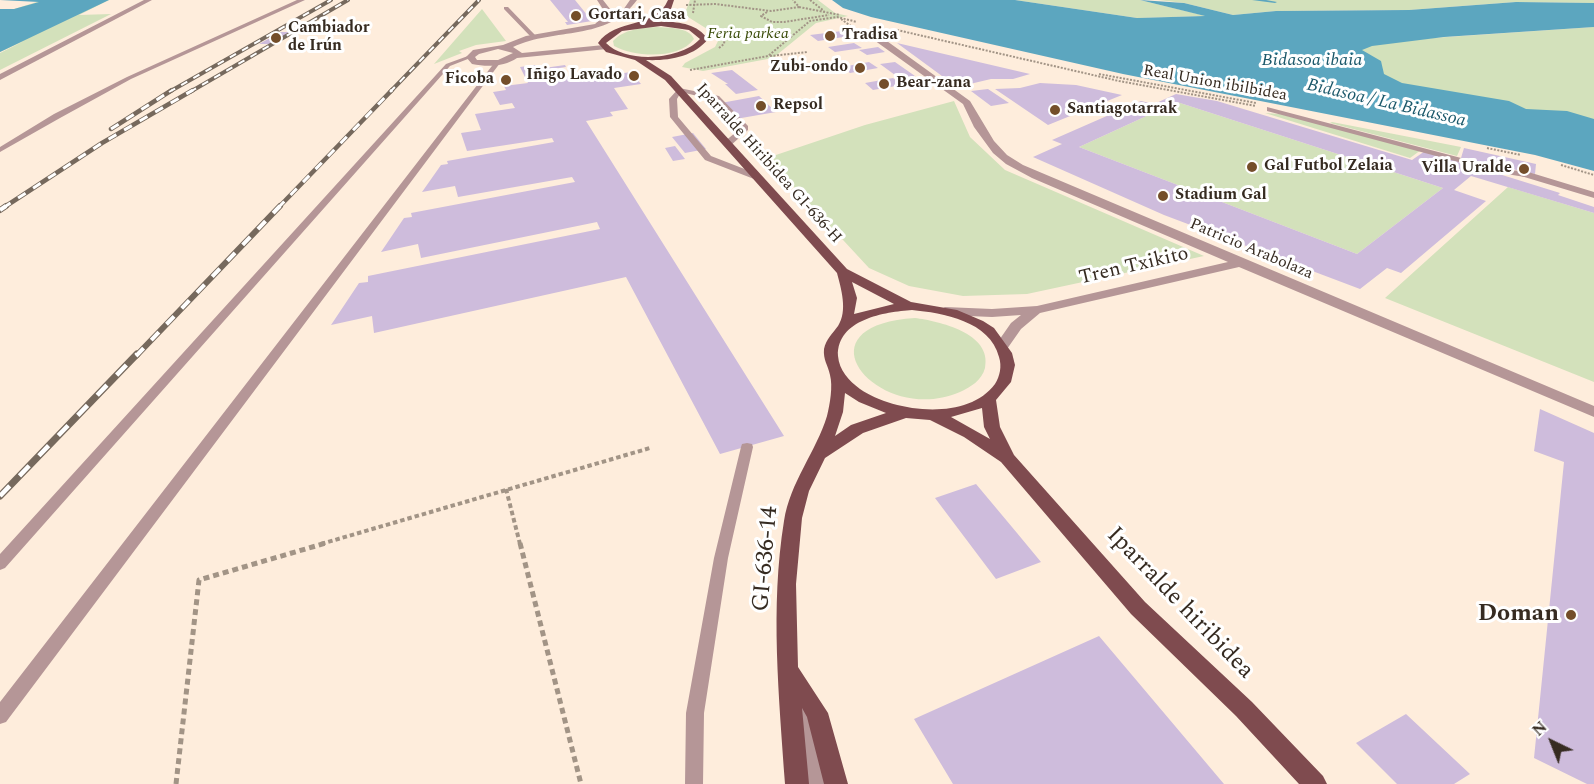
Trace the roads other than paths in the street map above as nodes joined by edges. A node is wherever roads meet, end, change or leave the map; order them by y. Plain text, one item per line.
1 (149, 0) edge
2 (302, 0) edge
3 (633, 0) edge
4 (670, 0) edge
5 (600, 1) edge
6 (506, 8) dead end
7 (667, 10) junction
8 (637, 26) junction
9 (684, 26) junction
10 (591, 27) junction
11 (870, 33) dead end
12 (533, 36) junction
13 (604, 47) junction
14 (506, 48) junction
15 (681, 54) junction
16 (517, 56) junction
17 (470, 57) junction
18 (636, 57) junction
19 (497, 63) junction
20 (0, 77) edge
21 (668, 78) junction
22 (679, 90) junction
23 (1270, 109) road end
24 (727, 144) junction
25 (0, 150) edge
26 (1525, 174) joint
27 (757, 177) junction
28 (1594, 195) edge
29 (1239, 263) junction
30 (843, 272) junction
31 (912, 306) junction
32 (945, 310) junction
33 (1037, 310) junction
34 (846, 325) junction
35 (1002, 346) junction
36 (837, 376) junction
37 (987, 399) junction
38 (1594, 412) edge
39 (907, 413) junction
40 (931, 414) junction
41 (747, 447) dead end
42 (1007, 458) junction
43 (815, 459) junction
44 (0, 564) edge
45 (788, 668) junction
46 (800, 687) junction
47 (0, 716) edge
48 (694, 784) edge
49 (797, 784) edge
50 (816, 784) edge
51 (836, 784) edge
52 (1316, 784) edge

1 - 20 street
2 - 25 lane
3 - 5 street
3 - 10 street
4 - 7 main road
5 - 10 street
6 - 12 lane
7 - 8 main road
7 - 9 main road, Iparralde Hiribidea GI-636-H
8 - 9 main road
8 - 13 main road
9 - 15 main road, Iparralde Hiribidea GI-636-H
10 - 12 street
11 - 29 street, Patricio Arabolaza
12 - 14 street
13 - 16 street
13 - 18 main road, Iparralde Hiribidea GI-636-H
14 - 16 street
14 - 17 street
15 - 18 main road, Iparralde Hiribidea GI-636-H
15 - 21 main road, Iparralde Hiribidea GI-636-H
16 - 19 street
17 - 19 street
17 - 44 lane
18 - 21 main road, Iparralde Hiribidea GI-636-H
19 - 47 lane
21 - 22 main road, Iparralde Hiribidea GI-636-H
22 - 24 main road, Iparralde Hiribidea GI-636-H
22 - 24 lane
22 - 27 lane
23 - 26 lane
24 - 27 main road, Iparralde Hiribidea GI-636-H
26 - 28 street
27 - 30 main road, Iparralde Hiribidea GI-636-H
29 - 33 street, Tren Txikito
29 - 38 street, Patricio Arabolaza
30 - 31 main road, Iparralde Hiribidea GI-636-H
30 - 34 main road, Iparralde Hiribidea GI-636-H
31 - 32 main road
31 - 34 main road
32 - 33 street, Tren Txikito
32 - 35 main road
33 - 35 street, Tren Txikito
34 - 36 main road
35 - 37 main road
36 - 39 main road
36 - 43 main road, GI-636-14
37 - 40 main road
37 - 42 main road, Iparralde hiribidea
39 - 40 main road
39 - 43 main road, GI-636-14
40 - 42 main road, Iparralde hiribidea
41 - 48 lane
42 - 52 main road, Iparralde hiribidea
43 - 45 main road, GI-636-14
45 - 46 main road
45 - 49 main road, GI-636-14
46 - 50 street
46 - 51 main road

